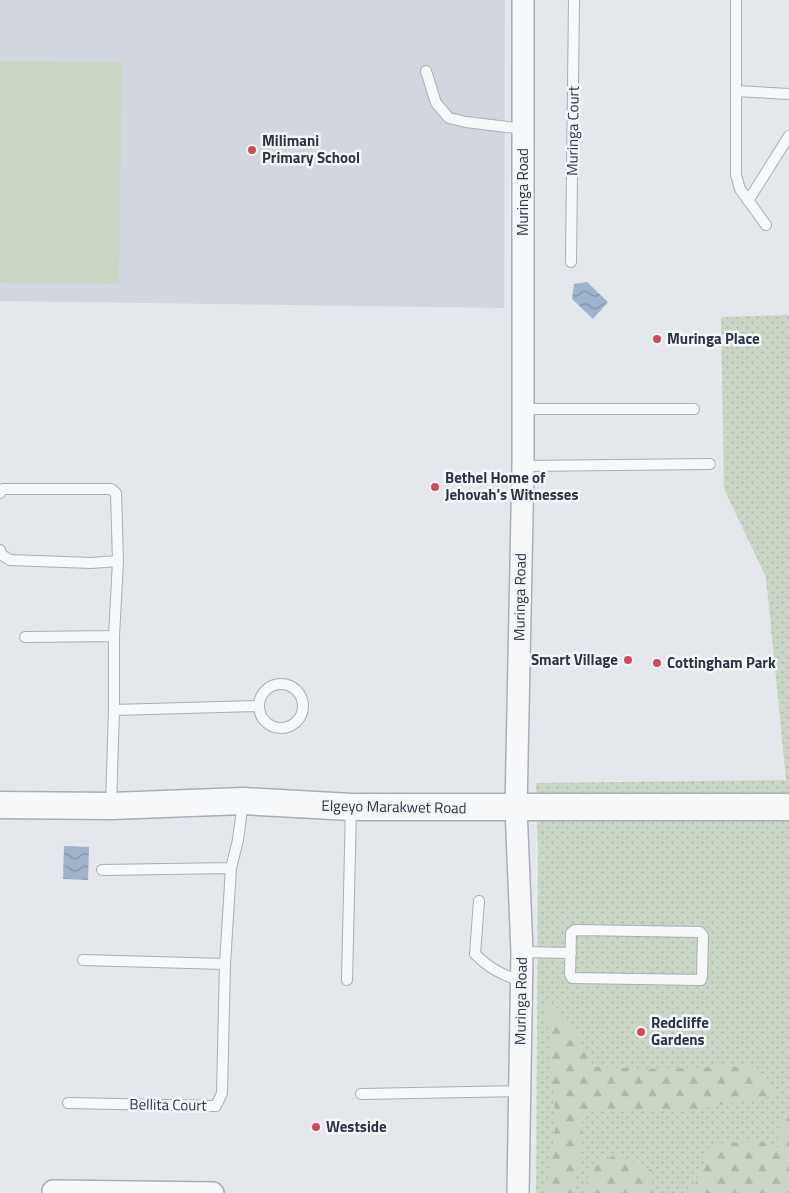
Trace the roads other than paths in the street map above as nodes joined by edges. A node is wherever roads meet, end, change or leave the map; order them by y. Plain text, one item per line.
1 (523, 0) edge
2 (574, 0) edge
3 (736, 0) edge
4 (426, 71) dead end
5 (736, 91) junction
6 (789, 94) edge
7 (523, 129) junction
8 (789, 136) edge
9 (748, 201) junction
10 (766, 226) dead end
11 (571, 262) dead end
12 (523, 409) junction
13 (694, 409) dead end
14 (710, 464) dead end
15 (523, 466) junction
16 (0, 493) edge
17 (0, 550) edge
18 (118, 561) junction
19 (114, 636) junction
20 (25, 637) dead end
21 (259, 706) junction
22 (114, 710) junction
23 (243, 801) junction
24 (0, 805) edge
25 (110, 806) junction
26 (789, 807) edge
27 (351, 808) junction
28 (516, 808) junction
29 (231, 868) junction
30 (102, 870) dead end
31 (479, 901) dead end
32 (530, 952) junction
33 (571, 953) junction
34 (83, 960) dead end
35 (225, 964) junction
36 (347, 980) dead end
37 (521, 981) junction
38 (520, 1091) junction
39 (361, 1094) dead end
40 (68, 1103) dead end
41 (53, 1191) dead end
42 (213, 1193) edge
43 (518, 1193) edge

1 - 7 street, Muringa Road
2 - 11 lane, Muringa Court
3 - 5 lane
4 - 7 lane
5 - 6 lane
5 - 9 lane
7 - 12 street, Muringa Road
8 - 9 lane
9 - 10 lane
12 - 13 lane
12 - 15 street, Muringa Road
14 - 15 lane
15 - 28 street, Muringa Road
16 - 18 lane
17 - 18 lane
18 - 19 lane
19 - 20 lane
19 - 22 lane
21 - 21 lane
21 - 22 lane
22 - 25 lane
23 - 25 street, Elgeyo Marakwet Road
23 - 27 street, Elgeyo Marakwet Road
23 - 29 lane, Bellita Court
24 - 25 street, Elgeyo Marakwet Road
26 - 28 street, Elgeyo Marakwet Road
27 - 28 street, Elgeyo Marakwet Road
27 - 36 lane
28 - 32 street, Muringa Road
29 - 30 lane
29 - 35 lane, Bellita Court
31 - 37 lane
32 - 33 lane
32 - 37 street, Muringa Road
33 - 33 lane
34 - 35 lane
35 - 40 lane, Bellita Court
37 - 38 street, Muringa Road
38 - 39 lane
38 - 43 street, Muringa Road
41 - 42 street

